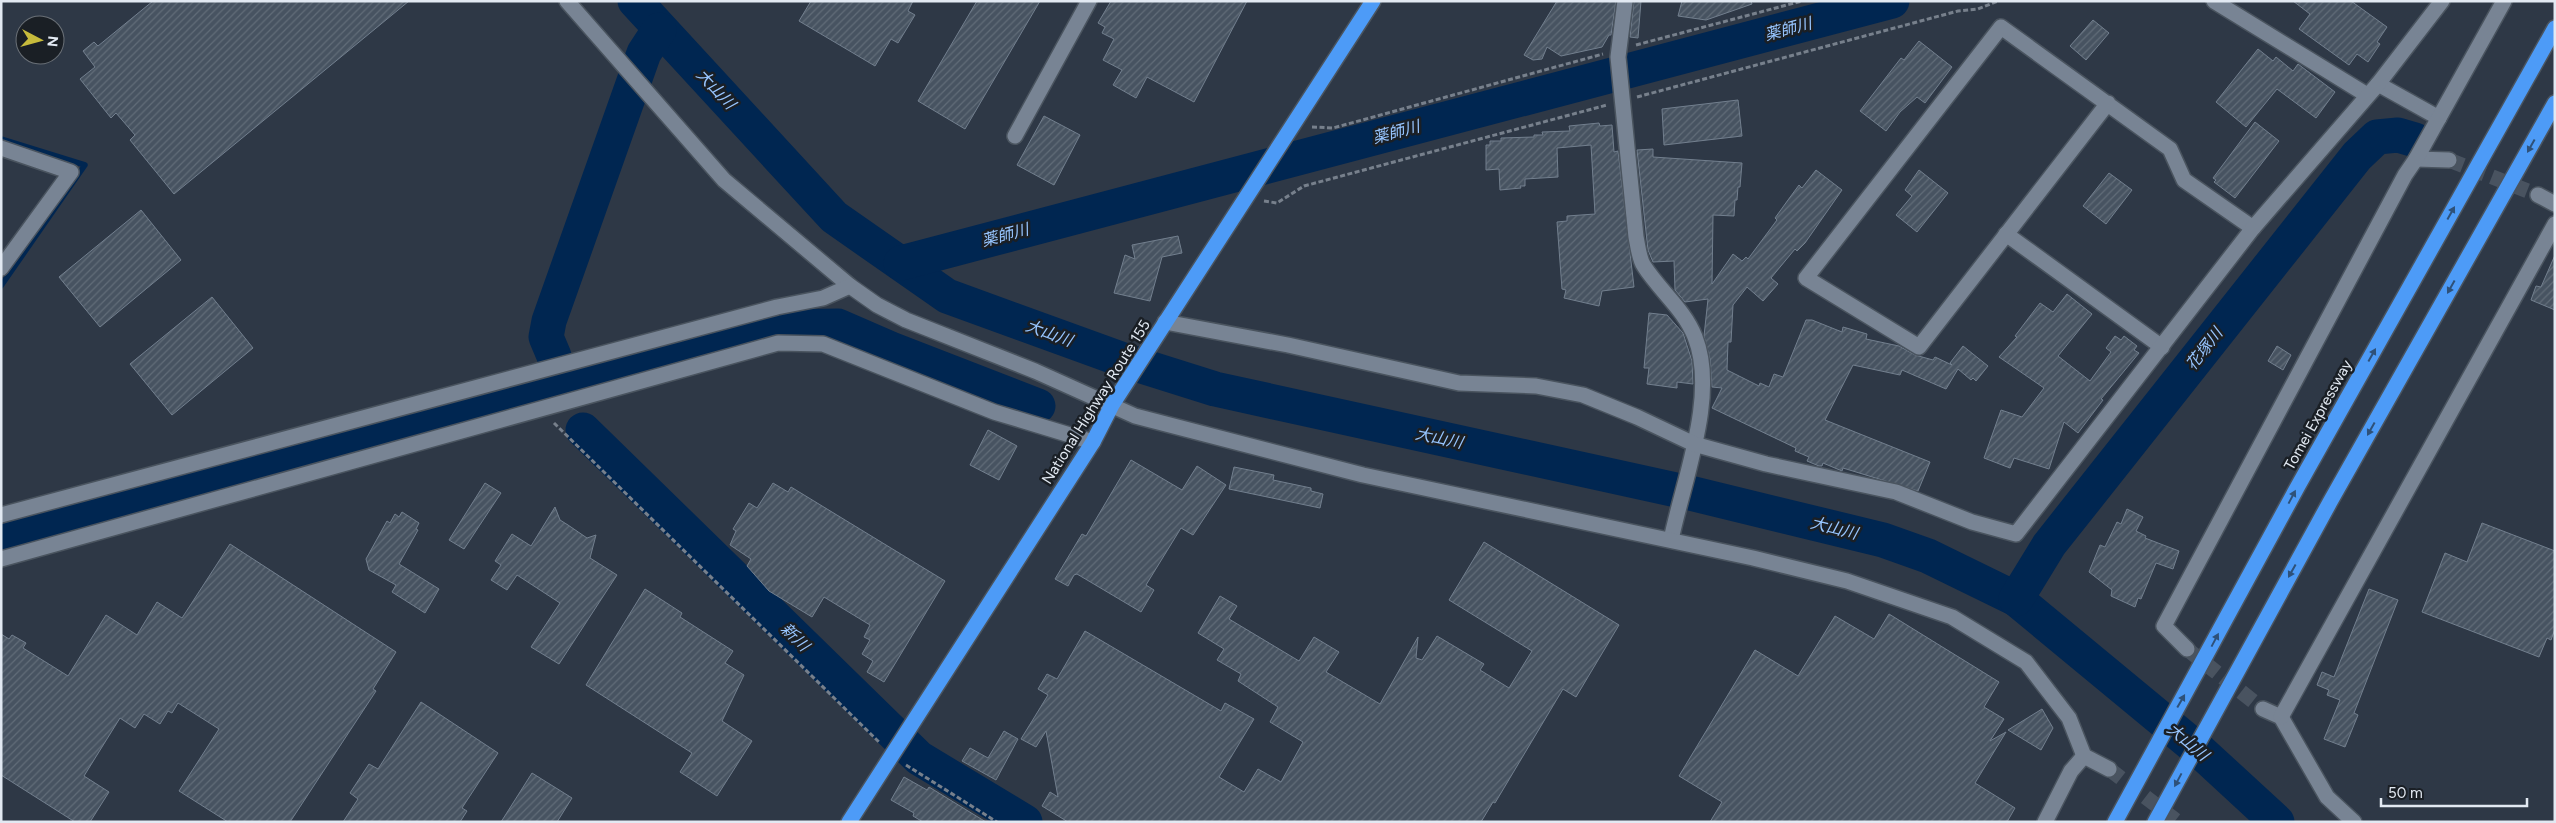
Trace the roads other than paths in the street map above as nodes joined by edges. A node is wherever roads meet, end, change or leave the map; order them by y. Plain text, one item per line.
1 (567, 1) edge
2 (1089, 1) edge
3 (1373, 1) edge
4 (1626, 1) edge
5 (2214, 1) edge
6 (2442, 1) edge
7 (2504, 1) edge
8 (2555, 28) edge
9 (2378, 84) junction
10 (2367, 95) junction
11 (2108, 103) junction
12 (2555, 103) edge
13 (2439, 118) junction
14 (1015, 136) dead end
15 (1, 148) edge
16 (2416, 159) junction
17 (2449, 160) tunnel mouth
18 (2538, 196) tunnel mouth
19 (2555, 204) edge
20 (2555, 224) edge
21 (2253, 228) junction
22 (2006, 234) junction
23 (1, 268) edge
24 (850, 286) junction
25 (1166, 322) junction
26 (2162, 347) junction
27 (1112, 405) junction
28 (1093, 442) junction
29 (1692, 449) junction
30 (1, 515) edge
31 (1671, 540) junction
32 (1, 559) edge
33 (2187, 648) tunnel mouth
34 (2263, 709) tunnel mouth
35 (2281, 718) junction
36 (2084, 756) junction
37 (2109, 769) tunnel mouth
38 (849, 822) edge
39 (2045, 822) edge
40 (2115, 822) edge
41 (2155, 822) edge
42 (2354, 822) edge

1 - 24 street
2 - 14 street
3 - 25 highway, National Highway Route 155
4 - 29 street
5 - 10 street
6 - 9 street
7 - 13 street
40 -> 8 highway, Tomei Expressway
9 - 10 street
9 - 13 street
10 - 21 street
11 - 21 street
11 - 22 street
11 - 22 street
12 -> 41 highway
13 - 16 street
15 - 23 street
16 - 17 street
16 - 33 street
18 - 19 street
20 - 35 street
21 - 26 street
22 - 26 street
24 - 27 street
24 - 30 street
25 - 27 highway, National Highway Route 155
25 - 29 street
26 - 29 street
27 - 28 highway, National Highway Route 155
27 - 31 street
28 - 32 street
28 - 38 highway, National Highway Route 155
29 - 31 street
31 - 36 street
34 - 35 street
35 - 42 street
36 - 37 street
36 - 39 street

